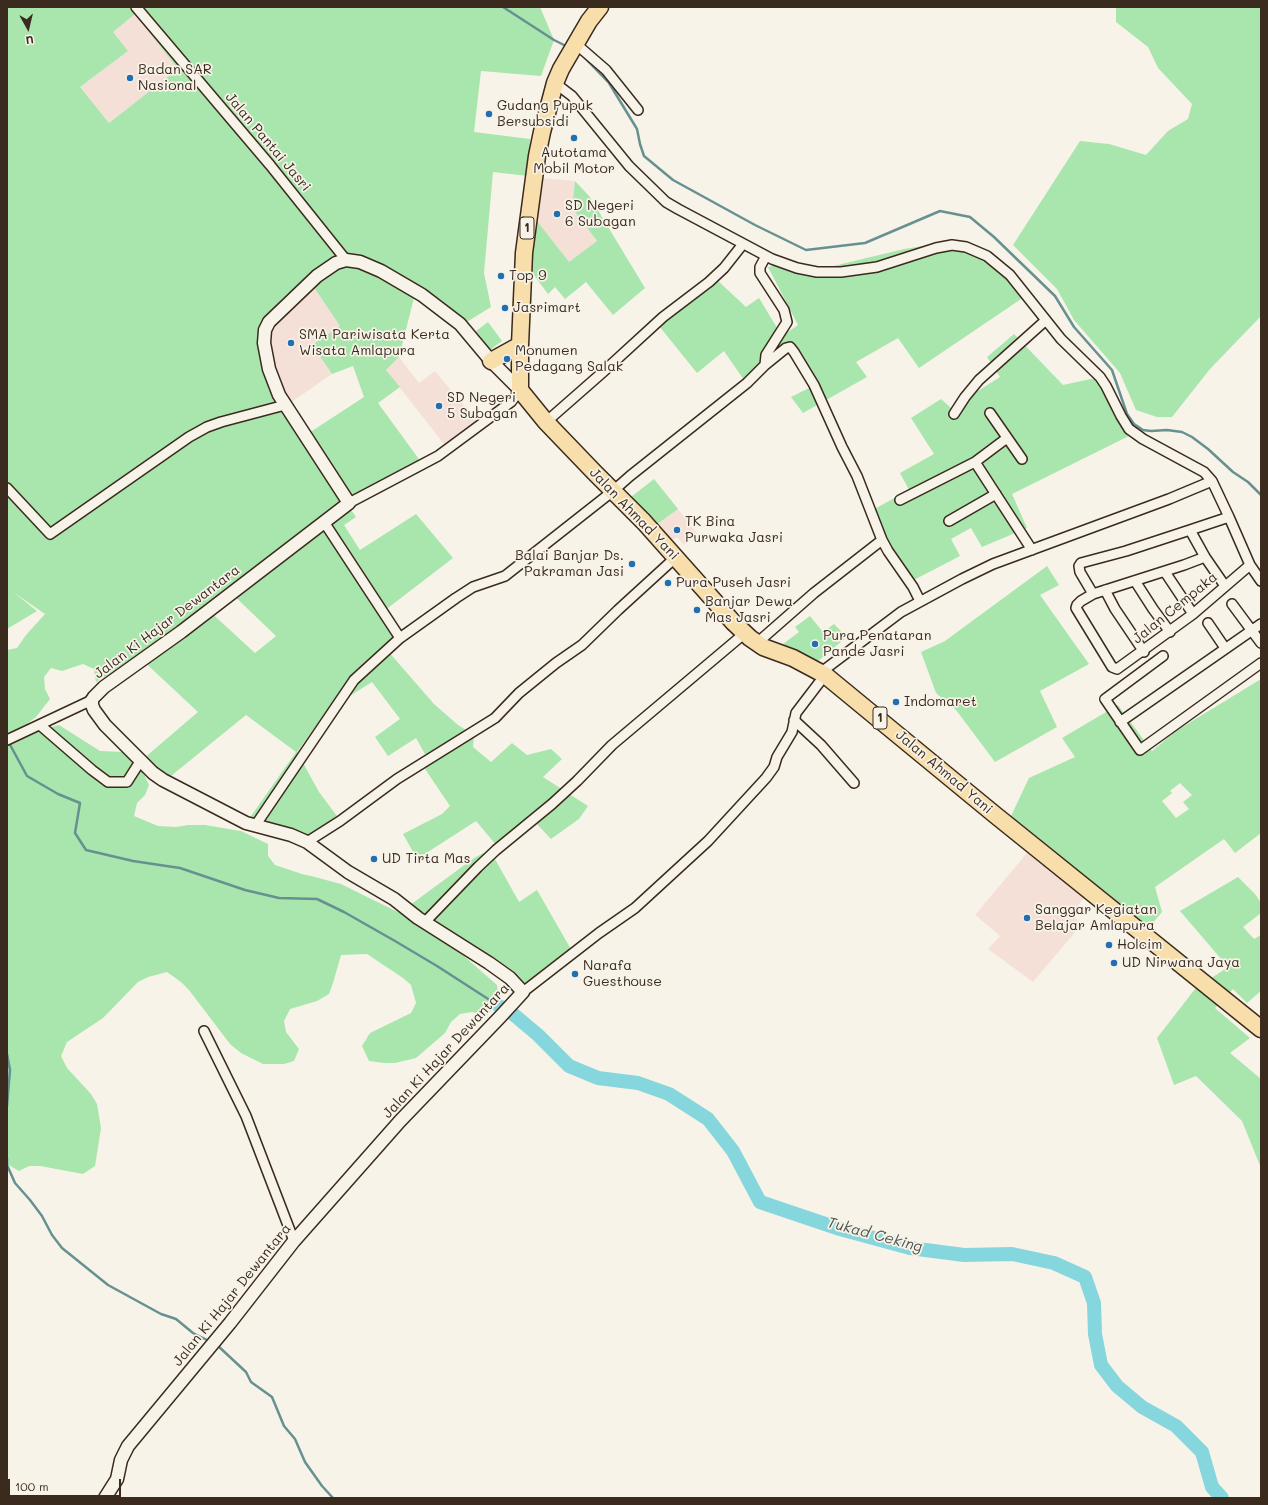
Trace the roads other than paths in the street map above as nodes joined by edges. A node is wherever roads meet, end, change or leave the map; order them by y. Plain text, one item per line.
1 (136, 7) edge
2 (600, 7) edge
3 (575, 45) junction
4 (558, 76) junction
5 (638, 110) dead end
6 (743, 244) junction
7 (766, 256) junction
8 (346, 260) junction
9 (1046, 320) junction
10 (520, 345) junction
11 (491, 361) junction
12 (765, 365) junction
13 (520, 390) junction
14 (285, 405) junction
15 (990, 413) dead end
16 (954, 414) dead end
17 (546, 422) junction
18 (1007, 438) junction
19 (1022, 459) dead end
20 (976, 462) junction
21 (1212, 481) junction
22 (7, 488) edge
23 (613, 491) junction
24 (996, 494) junction
25 (900, 500) dead end
26 (349, 503) junction
27 (1229, 517) junction
28 (949, 521) dead end
29 (324, 522) junction
30 (1190, 530) junction
31 (882, 540) junction
32 (1032, 550) junction
33 (676, 557) junction
34 (1206, 557) junction
35 (1250, 565) junction
36 (1165, 572) junction
37 (1135, 581) junction
38 (1261, 581) edge
39 (1225, 586) junction
40 (1105, 590) junction
41 (1093, 594) junction
42 (920, 601) junction
43 (1232, 604) dead end
44 (1193, 614) junction
45 (1208, 623) dead end
46 (1261, 624) edge
47 (1251, 630) junction
48 (1170, 632) junction
49 (400, 638) junction
50 (751, 638) junction
51 (1261, 644) edge
52 (1225, 648) junction
53 (1144, 652) junction
54 (1163, 656) dead end
55 (1261, 663) edge
56 (823, 674) junction
57 (92, 700) junction
58 (794, 720) junction
59 (1120, 722) junction
60 (40, 725) junction
61 (7, 740) edge
62 (141, 760) junction
63 (854, 783) dead end
64 (255, 826) junction
65 (307, 842) junction
66 (425, 922) junction
67 (523, 992) junction
68 (1261, 1029) edge
69 (204, 1031) dead end
70 (294, 1241) junction
71 (105, 1498) edge

1 - 8 street, Jalan Pantai Jasri
2 - 3 highway, 1
3 - 4 highway, 1
3 - 5 street
4 - 6 street
4 - 10 highway, 1
6 - 7 street
6 - 17 street
7 - 9 street
7 - 12 street
8 - 11 street
8 - 14 street
9 - 16 street
9 - 21 street
10 - 11 highway
10 - 13 highway, 1
11 - 13 street
12 - 23 street
12 - 31 street
13 - 17 highway, Jalan Ahmad Yani / 1
13 - 26 street
14 - 22 street
14 - 26 street
15 - 18 street
17 - 23 highway, Jalan Ahmad Yani / 1
18 - 19 street
18 - 20 street
20 - 24 street
20 - 25 street
21 - 27 street
21 - 32 street
23 - 33 highway, Jalan Ahmad Yani / 1
23 - 49 street
24 - 28 street
24 - 32 street
26 - 29 street, Jalan Ki Hajar Dewantara
27 - 30 street
27 - 35 street
29 - 49 street
29 - 57 street, Jalan Ki Hajar Dewantara
30 - 34 street
30 - 41 street
31 - 42 street
31 - 50 street
32 - 42 street
33 - 50 highway, Jalan Ahmad Yani / 1
33 - 65 street
34 - 36 street
34 - 39 street
35 - 38 street
35 - 39 street, Jalan Cempaka
36 - 37 street
36 - 44 street
37 - 40 street
37 - 48 street
39 - 44 street, Jalan Cempaka
40 - 41 street
40 - 53 street
41 - 53 street, Jalan Cempaka
42 - 56 street
43 - 47 street
44 - 48 street, Jalan Cempaka
45 - 52 street
46 - 47 street
47 - 51 street
47 - 52 street
48 - 53 street, Jalan Cempaka
49 - 64 street
50 - 56 highway, Jalan Ahmad Yani / 1
50 - 66 street
52 - 59 street
54 - 59 street
55 - 59 street
56 - 58 street
56 - 68 highway, Jalan Ahmad Yani / 1
57 - 60 street
57 - 62 street, Jalan Ki Hajar Dewantara
58 - 63 street
58 - 67 street
60 - 61 street
60 - 62 street
62 - 64 street, Jalan Ki Hajar Dewantara
64 - 65 street, Jalan Ki Hajar Dewantara
65 - 66 street, Jalan Ki Hajar Dewantara
66 - 67 street, Jalan Ki Hajar Dewantara
67 - 70 street, Jalan Ki Hajar Dewantara
69 - 70 street
70 - 71 street, Jalan Ki Hajar Dewantara

